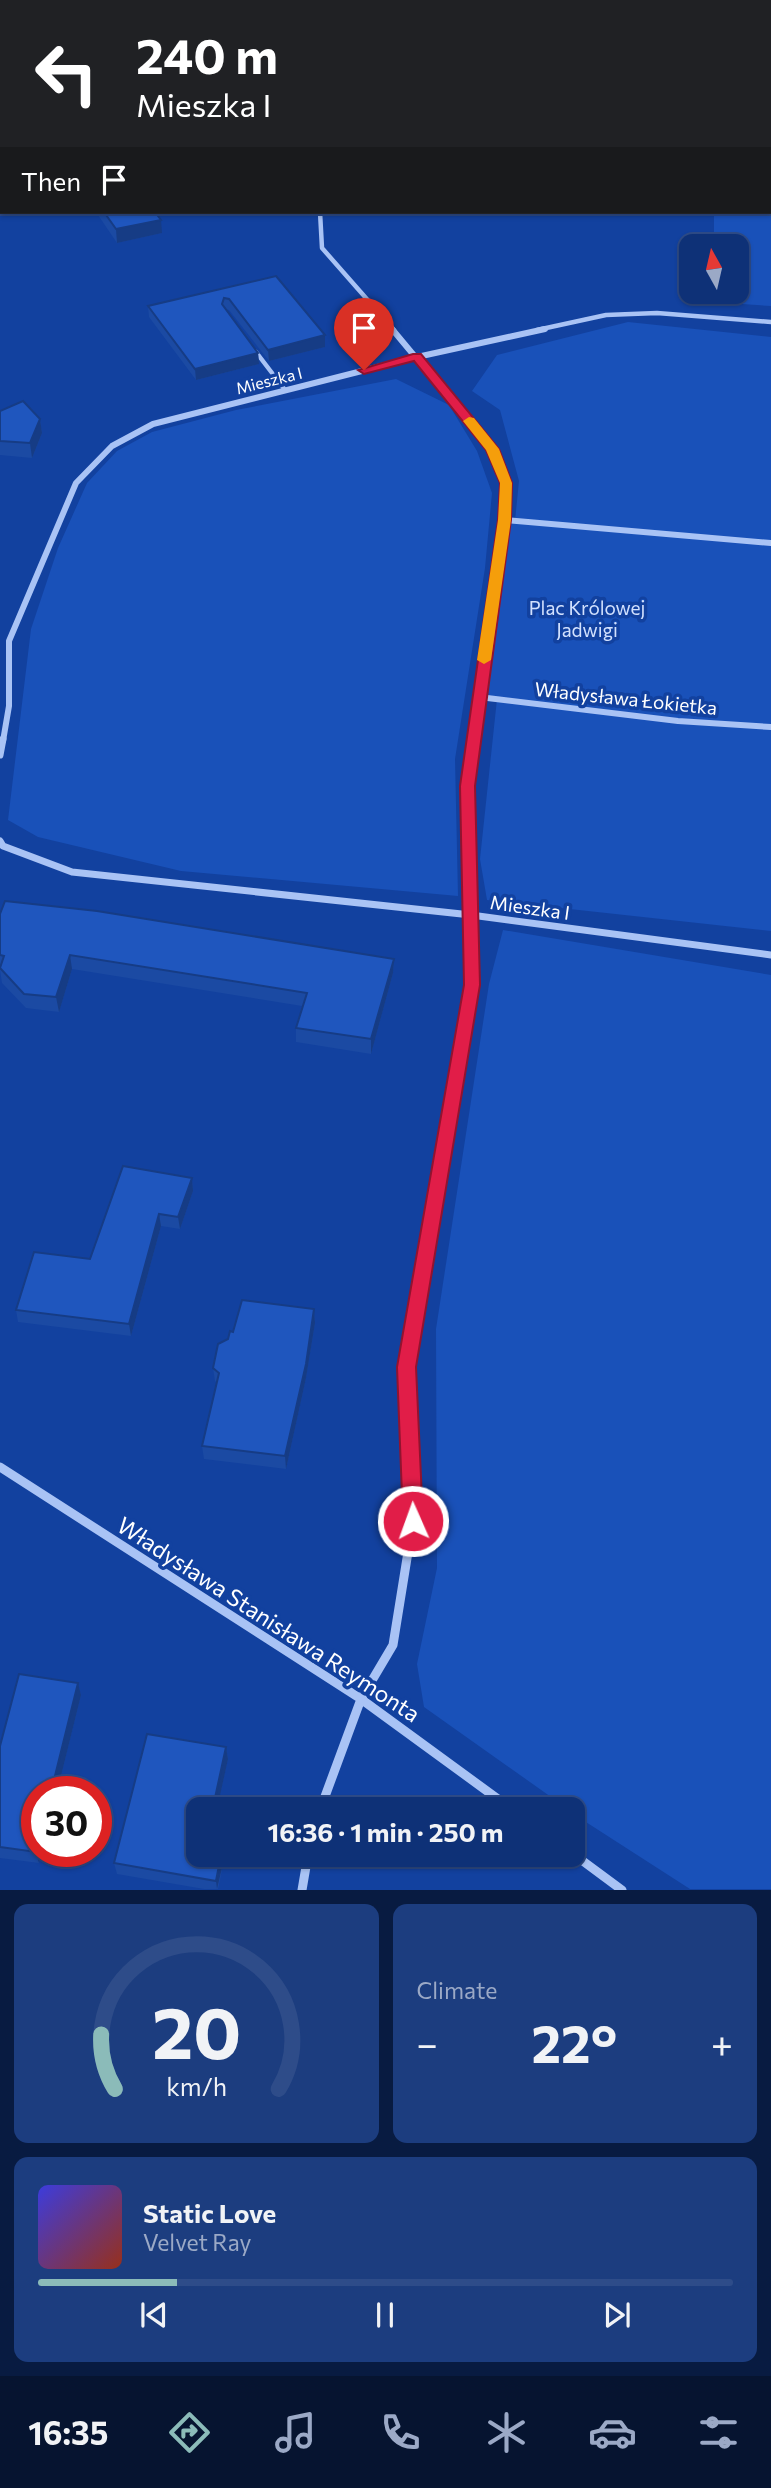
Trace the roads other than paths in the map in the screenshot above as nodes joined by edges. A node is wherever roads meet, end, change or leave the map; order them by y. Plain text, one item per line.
1 (320, 214) edge
2 (771, 322) edge
3 (251, 346) edge
4 (417, 357) junction
5 (285, 390) junction
6 (505, 520) junction
7 (771, 543) edge
8 (0, 640) edge
9 (9, 641) junction
10 (478, 697) junction
11 (771, 727) edge
12 (0, 755) edge
13 (0, 841) edge
14 (471, 915) junction
15 (771, 956) edge
16 (0, 1467) edge
17 (361, 1699) junction
18 (325, 1797) edge
19 (495, 1797) edge
20 (585, 1862) edge
21 (306, 1867) edge
22 (302, 1889) edge
23 (622, 1889) edge

1 - 4 street
2 - 4 street, Mieszka I
3 - 5 lane
4 - 5 street, Mieszka I
4 - 6 street
5 - 9 street, Mieszka I
6 - 7 street
6 - 10 street
8 - 9 street
9 - 12 street, Mieszka I
10 - 11 street, Władysława Łokietka
10 - 14 street
13 - 14 street, Mieszka I
14 - 15 street, Mieszka I
14 - 17 street
16 - 17 street, Władysława Stanisława Reymonta
17 - 18 street
17 - 19 street, Władysława Stanisława Reymonta
20 - 23 street
21 - 22 street

